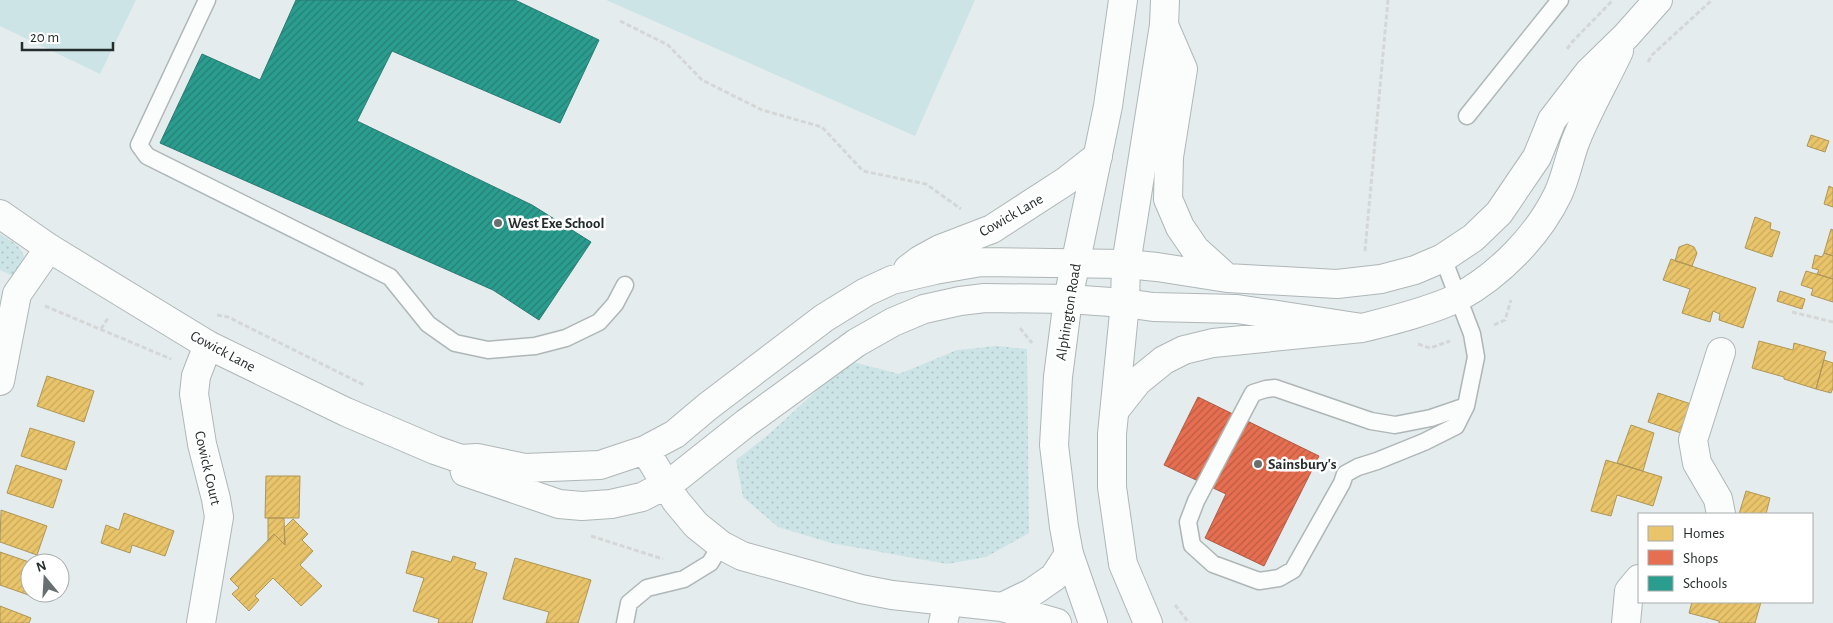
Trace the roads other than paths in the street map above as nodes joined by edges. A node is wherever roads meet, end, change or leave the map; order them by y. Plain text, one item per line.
1 (207, 0) edge
2 (1123, 0) edge
3 (1560, 0) edge
4 (1658, 0) edge
5 (1165, 13) edge
6 (1626, 36) junction
7 (1467, 116) dead end
8 (1098, 156) junction
9 (0, 214) edge
10 (49, 248) junction
11 (1443, 258) junction
12 (1076, 264) junction
13 (1126, 264) junction
14 (1227, 278) junction
15 (892, 280) junction
16 (624, 284) dead end
17 (9, 290) edge
18 (1458, 298) junction
19 (1068, 299) junction
20 (1125, 303) junction
21 (1362, 328) junction
22 (208, 345) junction
23 (1721, 352) dead end
24 (0, 381) edge
25 (1466, 406) junction
26 (1115, 410) junction
27 (645, 450) junction
28 (461, 459) junction
29 (665, 485) junction
30 (1720, 513) edge
31 (721, 545) junction
32 (1070, 554) junction
33 (1638, 580) edge
34 (1002, 607) junction
35 (946, 612) edge
36 (201, 623) edge
37 (625, 623) edge
38 (1057, 623) edge
39 (1093, 623) edge
40 (1148, 623) edge
41 (1626, 623) edge

1 - 16 lane
2 - 8 main road, Alphington Road
3 - 7 lane
4 - 6 main road
5 - 13 main road
5 - 14 main road
6 - 11 main road
6 - 18 main road
8 - 12 main road, Alphington Road
8 - 15 main road, Cowick Lane
9 - 10 main road, Cowick Lane
10 - 17 main road
10 - 22 main road, Cowick Lane
11 - 14 main road
11 - 18 lane
12 - 13 main road
12 - 15 main road
12 - 19 main road, Alphington Road
13 - 14 main road
13 - 20 main road
15 - 27 main road
17 - 24 main road
18 - 21 main road
18 - 25 lane
19 - 20 main road
19 - 29 main road
19 - 32 main road, Alphington Road
20 - 21 main road
20 - 26 main road
21 - 26 main road
22 - 28 main road, Cowick Lane
22 - 36 main road, Cowick Court
23 - 30 main road
25 - 25 lane
26 - 40 main road
27 - 28 main road
27 - 29 main road
28 - 29 main road
29 - 31 main road
31 - 35 main road
31 - 37 lane
32 - 34 main road
32 - 39 main road, Alphington Road
33 - 41 main road
34 - 35 main road
34 - 38 main road

